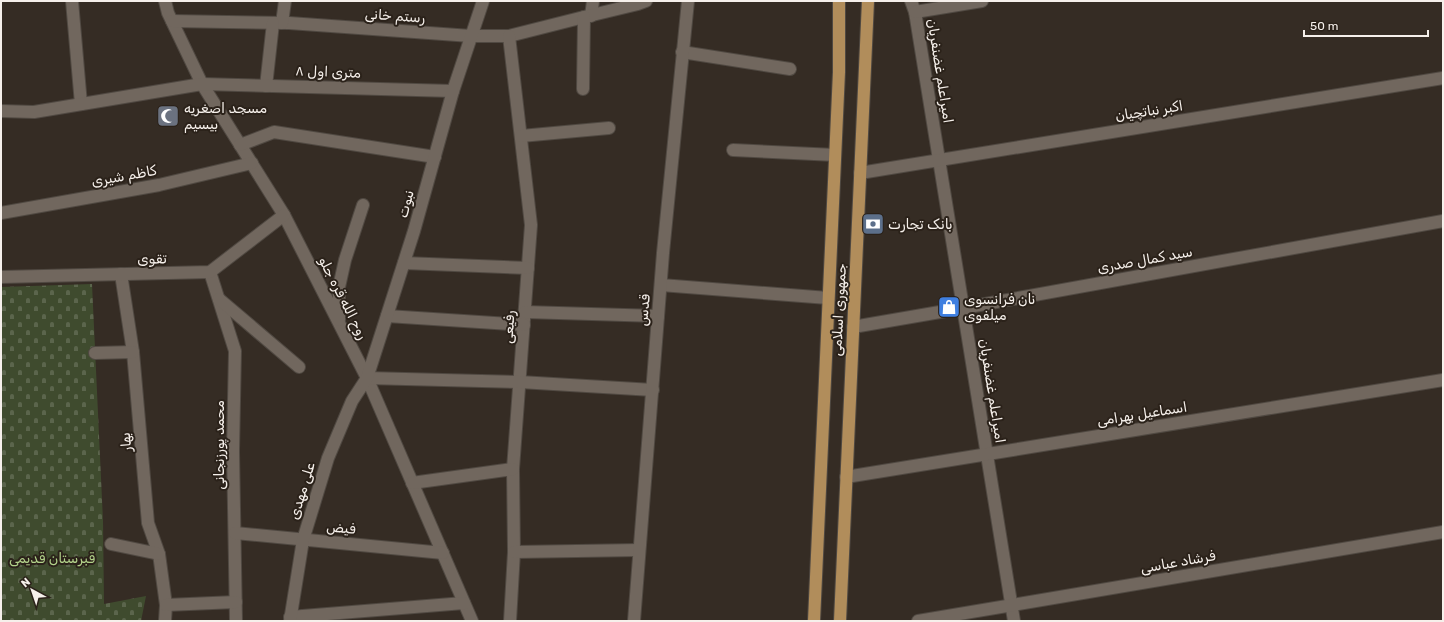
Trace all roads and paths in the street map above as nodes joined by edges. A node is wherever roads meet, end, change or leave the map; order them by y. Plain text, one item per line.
1 (72, 1) edge
2 (165, 1) edge
3 (285, 1) edge
4 (483, 1) edge
5 (593, 1) edge
6 (646, 1) edge
7 (688, 1) edge
8 (840, 1) edge
9 (868, 1) edge
10 (982, 1) edge
11 (913, 6) edge
12 (588, 16) junction
13 (172, 21) junction
14 (278, 23) junction
15 (471, 36) junction
16 (509, 36) junction
17 (682, 52) junction
18 (790, 69) dead end
19 (1443, 78) edge
20 (202, 84) junction
21 (266, 86) junction
22 (583, 89) dead end
23 (453, 91) junction
24 (81, 104) junction
25 (1, 111) edge
26 (609, 128) dead end
27 (521, 136) junction
28 (240, 145) junction
29 (733, 150) dead end
30 (835, 155) junction
31 (434, 157) junction
32 (939, 160) junction
33 (252, 163) junction
34 (860, 173) junction
35 (363, 204) dead end
36 (1, 213) edge
37 (284, 214) junction
38 (1443, 221) edge
39 (404, 263) junction
40 (528, 268) junction
41 (210, 272) junction
42 (121, 274) junction
43 (1, 277) edge
44 (661, 284) junction
45 (828, 298) junction
46 (218, 299) junction
47 (963, 308) junction
48 (525, 312) junction
49 (387, 316) junction
50 (658, 316) junction
51 (339, 322) junction
52 (524, 325) junction
53 (853, 327) junction
54 (133, 352) junction
55 (95, 353) dead end
56 (299, 367) dead end
57 (367, 378) junction
58 (1443, 380) edge
59 (520, 382) junction
60 (653, 390) junction
61 (987, 454) junction
62 (513, 469) junction
63 (846, 477) junction
64 (412, 482) junction
65 (1443, 532) edge
66 (236, 533) junction
67 (303, 540) junction
68 (111, 544) dead end
69 (640, 550) junction
70 (514, 552) junction
71 (443, 553) junction
72 (159, 554) junction
73 (236, 602) junction
74 (464, 603) junction
75 (166, 605) junction
76 (1012, 605) junction
77 (290, 619) edge
78 (165, 621) edge
79 (236, 621) edge
80 (472, 621) edge
81 (510, 621) edge
82 (634, 621) edge
83 (814, 621) edge
84 (840, 621) edge
85 (918, 621) edge
86 (1014, 621) edge

1 - 24 street
2 - 13 street, روح الله قره جلو
3 - 14 street
4 - 15 street, نبوت
5 - 12 street
6 - 12 street, رستم خانی
7 - 17 street, قدس
8 - 30 main road, جمهوری اسلامی
9 - 34 main road, جمهوری اسلامی
10 - 11 street
11 - 32 street, امیراعلم غضنفریان
12 - 16 street, رستم خانی
12 - 22 street
13 - 14 street, رستم خانی
13 - 20 street, روح الله قره جلو
14 - 15 street, رستم خانی
14 - 21 street
15 - 16 street, رستم خانی
15 - 23 street, نبوت
16 - 27 street, رفیعی
17 - 18 street
17 - 44 street, قدس
19 - 32 street, اکبر نباتچیان
20 - 21 street, ۸ متری اول
20 - 24 street, ۸ متری اول
20 - 28 street, روح الله قره جلو
21 - 23 street, ۸ متری اول
23 - 31 street, نبوت
24 - 25 street, ۸ متری اول
26 - 27 street
27 - 40 street, رفیعی
28 - 31 street
28 - 33 street, روح الله قره جلو
29 - 30 street
30 - 45 main road, جمهوری اسلامی
31 - 39 street, نبوت
32 - 34 street, اکبر نباتچیان
32 - 47 street, امیراعلم غضنفریان
33 - 36 street, کاظم شیری
33 - 37 street, روح الله قره جلو
34 - 53 main road, جمهوری اسلامی
35 - 51 street
37 - 41 street
37 - 51 street, روح الله قره جلو
38 - 47 street, سید کمال صدری
39 - 40 street
39 - 49 street, نبوت
40 - 48 street, رفیعی
41 - 42 street, تقوی
41 - 46 street, محمد پورزنجانی
42 - 43 street, تقوی
42 - 54 street, بهار
44 - 45 street
44 - 50 street, قدس
45 - 83 main road, جمهوری اسلامی
46 - 56 street
46 - 66 street, محمد پورزنجانی
47 - 53 street, سید کمال صدری
47 - 61 street, امیراعلم غضنفریان
48 - 50 street
48 - 52 street, رفیعی
49 - 52 street
49 - 57 street, نبوت
50 - 60 street, قدس
51 - 57 street, روح الله قره جلو
52 - 59 street, رفیعی
53 - 63 main road, جمهوری اسلامی
54 - 55 street
54 - 72 street, بهار
57 - 59 street
57 - 64 street, روح الله قره جلو
57 - 67 street, علی مهدی
58 - 61 street, اسماعیل بهرامی
59 - 60 street
59 - 62 street, رفیعی
60 - 69 street, قدس
61 - 63 street, اسماعیل بهرامی
61 - 76 street, امیراعلم غضنفریان
62 - 64 street
62 - 70 street, رفیعی
63 - 84 main road, جمهوری اسلامی
64 - 71 street, روح الله قره جلو
65 - 76 street, فرشاد عباسی
66 - 67 street, فیض
66 - 73 street, محمد پورزنجانی
67 - 71 street, فیض
67 - 77 street, علی مهدی
68 - 72 street
69 - 70 street
69 - 82 street, قدس
70 - 81 street, رفیعی
71 - 74 street, روح الله قره جلو
72 - 75 street, بهار
73 - 75 street
73 - 79 street, محمد پورزنجانی
74 - 77 street
74 - 80 street, روح الله قره جلو
75 - 78 street, بهار
76 - 85 street, فرشاد عباسی
76 - 86 street, امیراعلم غضنفریان

